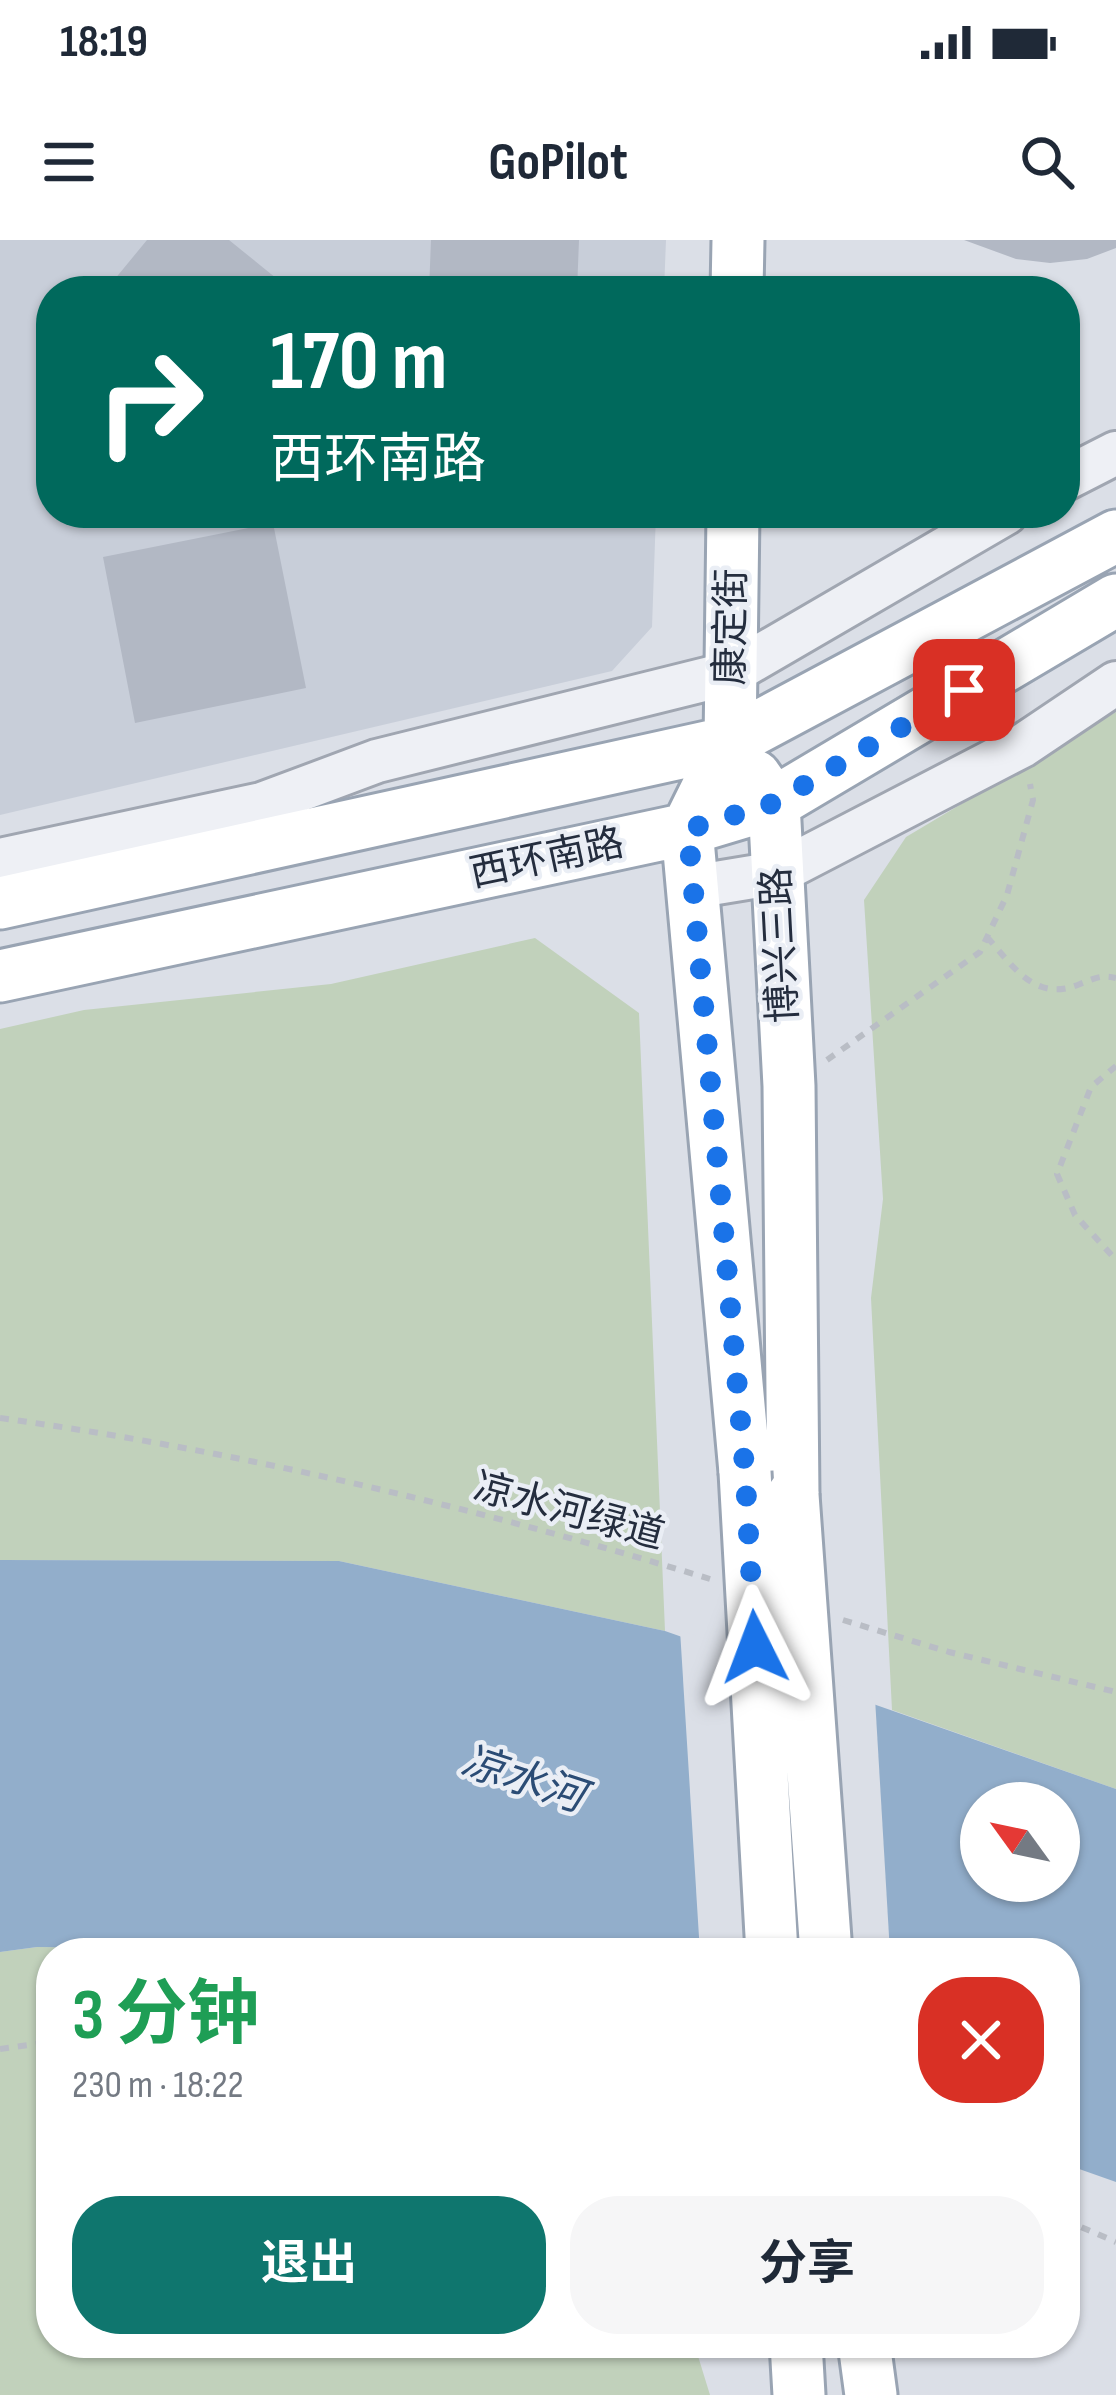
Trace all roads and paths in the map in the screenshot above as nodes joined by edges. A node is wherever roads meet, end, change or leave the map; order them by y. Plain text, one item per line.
1 (738, 240) edge
2 (737, 276) edge
3 (1116, 453) edge
4 (1080, 471) edge
5 (734, 528) edge
6 (980, 528) edge
7 (1116, 536) edge
8 (1116, 600) edge
9 (731, 673) junction
10 (1116, 683) edge
11 (730, 742) junction
12 (1022, 746) junction
13 (774, 803) junction
14 (688, 829) junction
15 (0, 860) edge
16 (777, 873) junction
17 (692, 887) junction
18 (0, 903) edge
19 (987, 937) junction
20 (0, 976) edge
21 (1116, 978) edge
22 (1116, 1066) edge
23 (789, 1086) junction
24 (1116, 1261) edge
25 (0, 1418) edge
26 (714, 1580) dead end
27 (842, 1620) dead end
28 (1116, 1692) edge
29 (771, 1938) edge
30 (825, 1938) edge
31 (36, 2044) edge
32 (0, 2049) edge
33 (1080, 2226) edge
34 (1116, 2242) edge
35 (797, 2358) edge
36 (866, 2358) edge
37 (799, 2395) edge
38 (871, 2395) edge

1 - 2 main road
3 - 4 street
5 - 9 main road, 康定街
6 - 9 street
7 - 11 main road, 西环南路
8 - 13 main road, 西环南路
9 - 11 main road, 康定街
9 - 15 street
10 - 12 street
11 - 13 main road
11 - 14 main road, 博兴三路
11 - 18 main road, 西环南路
12 - 16 street
12 - 19 path
13 - 14 main road, 西环南路
13 - 16 main road, 博兴三路
14 - 17 main road, 博兴三路
14 - 20 main road, 西环南路
16 - 17 street
16 - 23 main road, 博兴三路
17 - 29 main road, 博兴三路, bridge
19 - 21 path
19 - 23 path
22 - 24 path
23 - 30 main road, 博兴三路, bridge
25 - 26 path, 凉水河绿道
27 - 28 path
31 - 32 path
33 - 34 path
35 - 37 main road
36 - 38 main road

